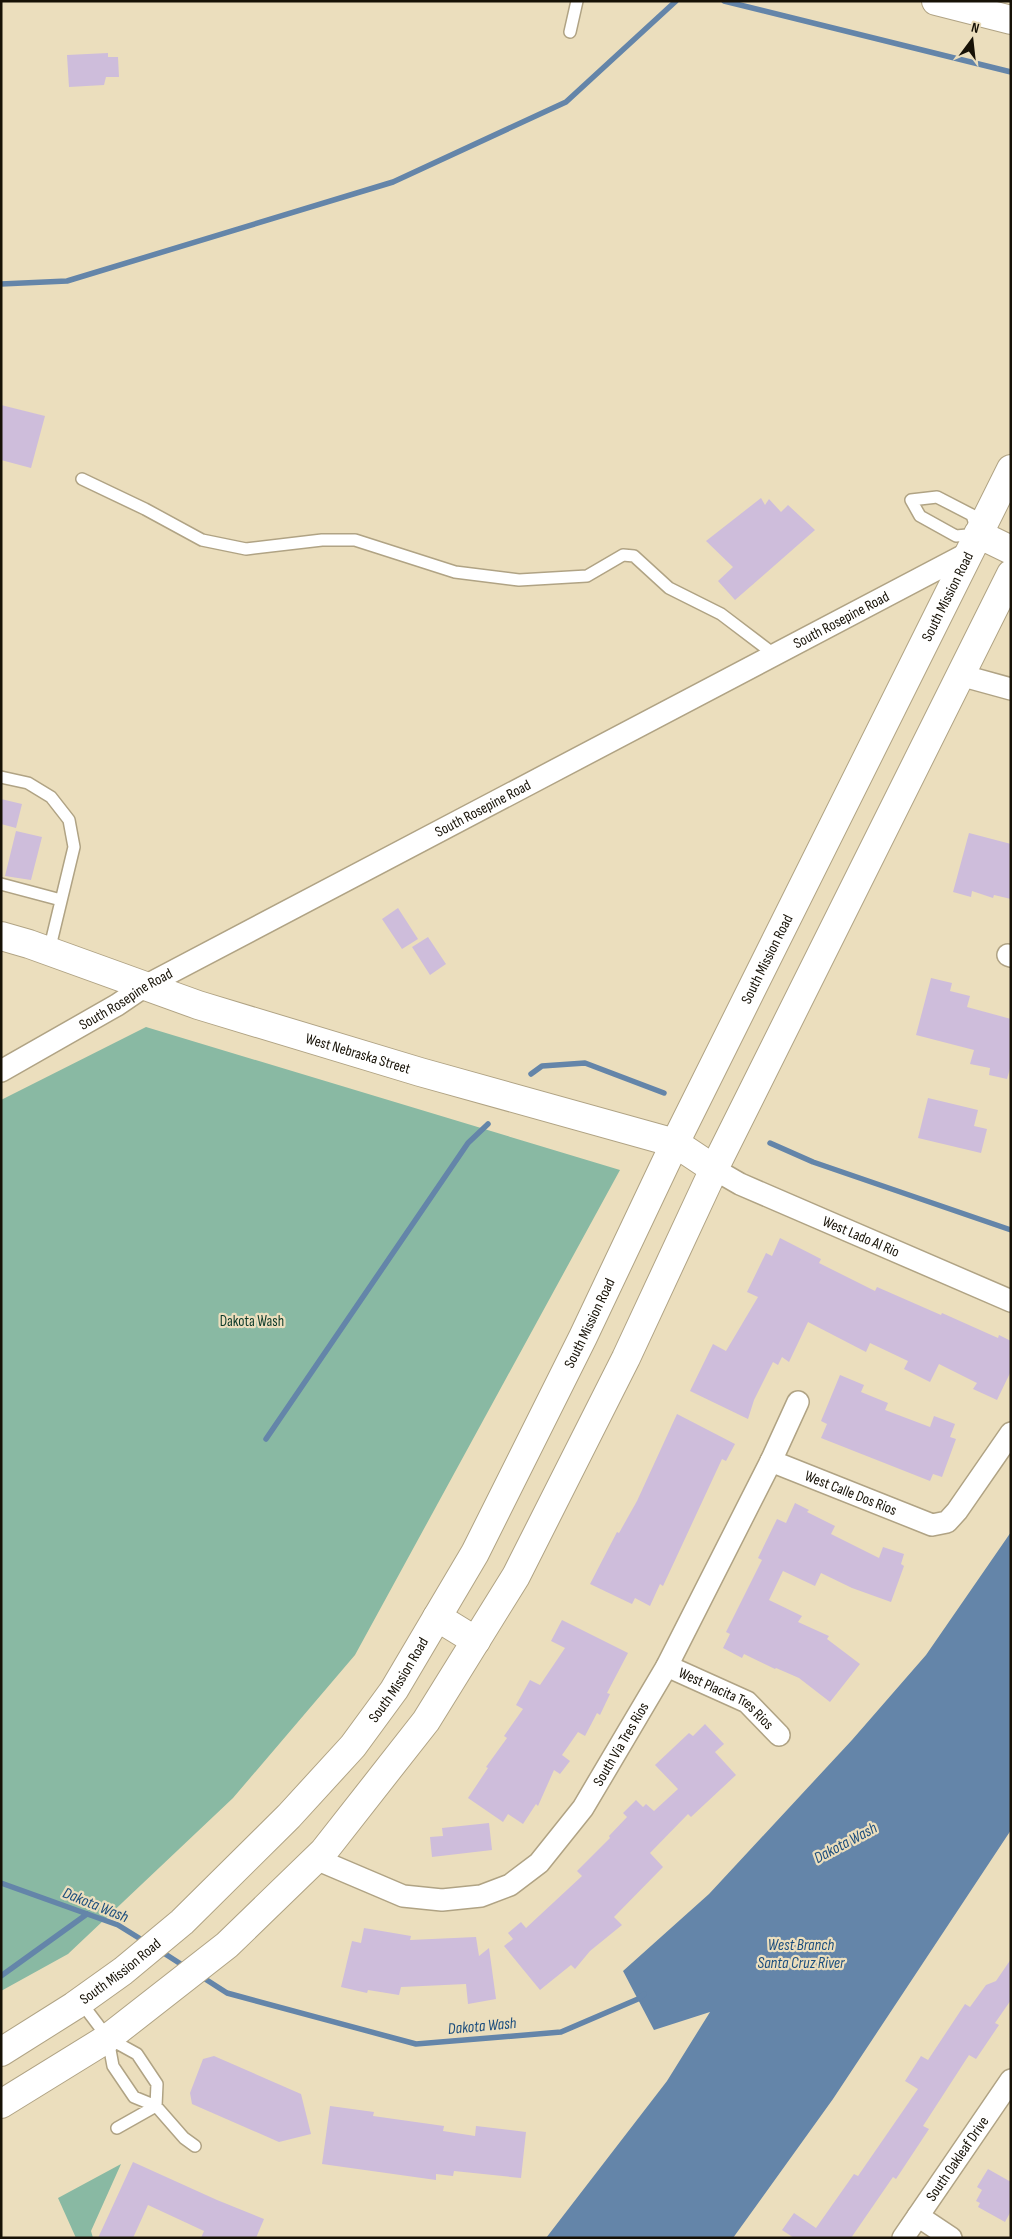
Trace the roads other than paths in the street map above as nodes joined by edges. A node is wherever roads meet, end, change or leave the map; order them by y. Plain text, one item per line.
1 (577, 1) edge
2 (936, 1) edge
3 (1011, 20) edge
4 (570, 32) dead end
5 (1011, 469) edge
6 (82, 480) dead end
7 (973, 543) junction
8 (1011, 550) edge
9 (1011, 574) edge
10 (775, 655) junction
11 (960, 675) junction
12 (1011, 689) edge
13 (1, 777) edge
14 (1, 884) edge
15 (61, 900) junction
16 (1, 936) edge
17 (49, 951) junction
18 (146, 986) junction
19 (1, 1070) edge
20 (675, 1143) junction
21 (714, 1169) junction
22 (1011, 1301) edge
23 (798, 1402) dead end
24 (1011, 1433) edge
25 (771, 1461) junction
26 (437, 1617) junction
27 (476, 1641) junction
28 (668, 1666) junction
29 (779, 1735) dead end
30 (316, 1859) junction
31 (80, 2001) junction
32 (108, 2038) junction
33 (1, 2052) edge
34 (1011, 2080) edge
35 (1, 2104) edge
36 (156, 2106) junction
37 (121, 2126) dead end
38 (195, 2146) dead end
39 (918, 2216) junction
40 (903, 2238) edge
41 (951, 2238) edge

1 - 4 lane
2 - 3 main road
5 - 7 main road, South Mission Road
6 - 10 lane
7 - 7 lane
7 - 8 main road
7 - 10 street, South Rosepine Road
7 - 20 main road, South Mission Road
9 - 11 main road
10 - 18 street, South Rosepine Road
11 - 12 street
11 - 21 main road
13 - 15 lane
14 - 15 lane
15 - 17 lane
16 - 17 main road, West Nebraska Street
17 - 18 main road, West Nebraska Street
18 - 19 street, South Rosepine Road
18 - 20 main road, West Nebraska Street
20 - 21 main road, West Nebraska Street
20 - 26 main road, South Mission Road
21 - 22 street, West Lado Al Rio
21 - 27 main road
23 - 25 street, South Via Tres Rios
24 - 25 street, West Calle Dos Rios
25 - 28 street, South Via Tres Rios
26 - 27 main road
26 - 31 main road, South Mission Road
27 - 30 main road
28 - 29 street, West Placita Tres Rios
28 - 30 street, South Via Tres Rios
30 - 32 main road
31 - 32 lane
31 - 33 main road, South Mission Road
32 - 35 main road
32 - 36 lane
32 - 36 lane
34 - 39 street, South Oakleaf Drive
36 - 37 lane
36 - 38 lane
39 - 40 street, South Oakleaf Drive
39 - 41 street

